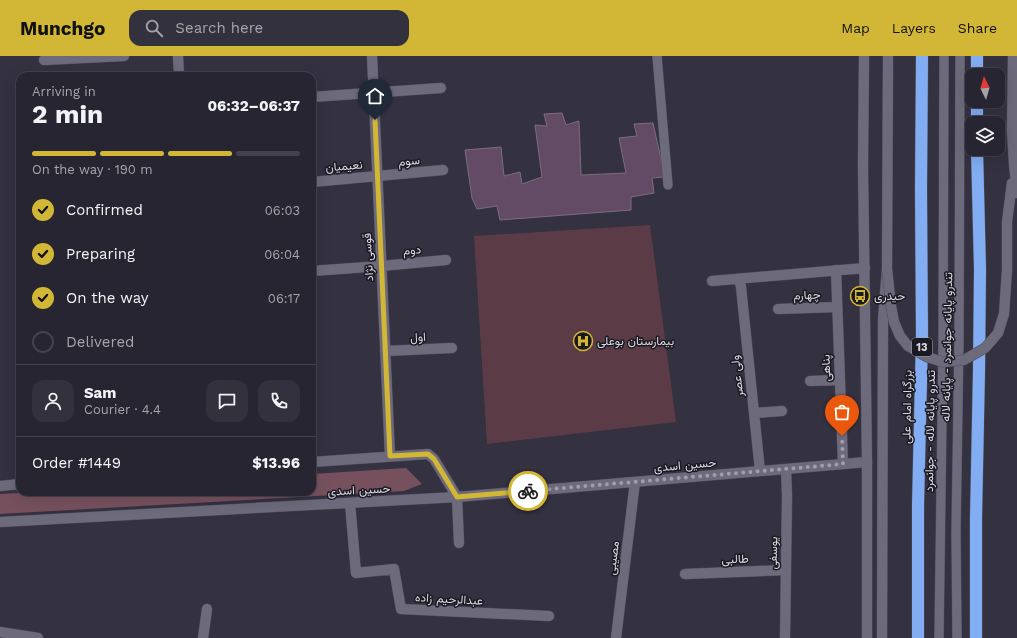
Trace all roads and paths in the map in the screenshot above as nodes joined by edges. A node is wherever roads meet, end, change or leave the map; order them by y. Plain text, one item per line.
1 (124, 56) edge
2 (178, 56) edge
3 (372, 56) edge
4 (657, 56) edge
5 (864, 56) edge
6 (888, 56) edge
7 (922, 56) edge
8 (944, 56) edge
9 (960, 56) edge
10 (977, 56) edge
11 (1013, 56) edge
12 (44, 60) dead end
13 (977, 68) edge
14 (179, 72) edge
15 (441, 88) dead end
16 (373, 92) junction
17 (316, 97) edge
18 (1015, 131) edge
19 (977, 156) edge
20 (1014, 164) junction
21 (443, 170) dead end
22 (377, 176) junction
23 (316, 182) edge
24 (668, 185) dead end
25 (1017, 193) edge
26 (446, 260) dead end
27 (381, 266) junction
28 (865, 268) junction
29 (887, 269) junction
30 (836, 270) junction
31 (316, 271) edge
32 (739, 279) junction
33 (712, 281) dead end
34 (837, 307) junction
35 (778, 309) dead end
36 (452, 348) dead end
37 (385, 352) junction
38 (840, 380) junction
39 (810, 381) dead end
40 (782, 411) dead end
41 (754, 413) junction
42 (390, 456) junction
43 (316, 462) edge
44 (867, 462) junction
45 (843, 464) junction
46 (786, 469) junction
47 (760, 471) junction
48 (635, 482) junction
49 (16, 484) edge
50 (0, 486) edge
51 (457, 497) junction
52 (350, 503) junction
53 (0, 522) edge
54 (459, 543) dead end
55 (867, 557) junction
56 (786, 570) junction
57 (685, 574) dead end
58 (207, 609) dead end
59 (881, 610) junction
60 (549, 616) dead end
61 (7, 635) edge
62 (38, 638) edge
63 (203, 638) edge
64 (616, 638) edge
65 (785, 638) edge
66 (867, 638) edge
67 (874, 638) edge
68 (882, 638) edge
69 (918, 638) edge
70 (939, 638) edge
71 (956, 638) edge
72 (976, 638) edge

1 - 12 street
2 - 14 street
3 - 16 street, قوسی نژاد
4 - 24 lane
5 - 28 street
6 - 29 street
7 - 69 highway, بزرگراه امام علی / 13
8 - 70 lane, تندرو پایانه لاله - جوانمرد
9 - 71 lane, تندرو پایانه جوانمرد - پایانه لاله
10 - 13 highway
11 - 18 street
15 - 16 street
16 - 17 street
16 - 22 street, قوسی نژاد
18 - 20 street
19 - 72 highway
20 - 25 street
20 - 29 street, bridge
21 - 22 street, سوم
22 - 23 street, نعیمیان
22 - 27 street, قوسی نژاد
26 - 27 street, دوم
27 - 31 street, دوم
27 - 37 street, قوسی نژاد
28 - 30 street
28 - 44 street
29 - 59 street
30 - 32 street
30 - 34 street, پناهی
32 - 33 street
32 - 41 street, ولی عصر
34 - 35 street, چهارم
34 - 38 street, پناهی
36 - 37 street, اول
37 - 42 street, قوسی نژاد
38 - 39 street
38 - 45 street, پناهی
40 - 41 street
41 - 47 street, ولی عصر
42 - 43 street
42 - 51 street
44 - 45 street, حسین اسدی
44 - 55 street
45 - 46 street, حسین اسدی
46 - 47 street, حسین اسدی
46 - 56 street, یوسفی
47 - 48 street, حسین اسدی
48 - 51 street, حسین اسدی
48 - 64 street, مصیبی
49 - 50 street
51 - 52 street, حسین اسدی
51 - 54 street
52 - 53 street, حسین اسدی
52 - 60 street, عبدالرحیم زاده
55 - 59 street
55 - 66 street
56 - 57 street, طالبی
56 - 65 street, یوسفی
58 - 63 street
59 - 67 street
59 - 68 street
61 - 62 street

